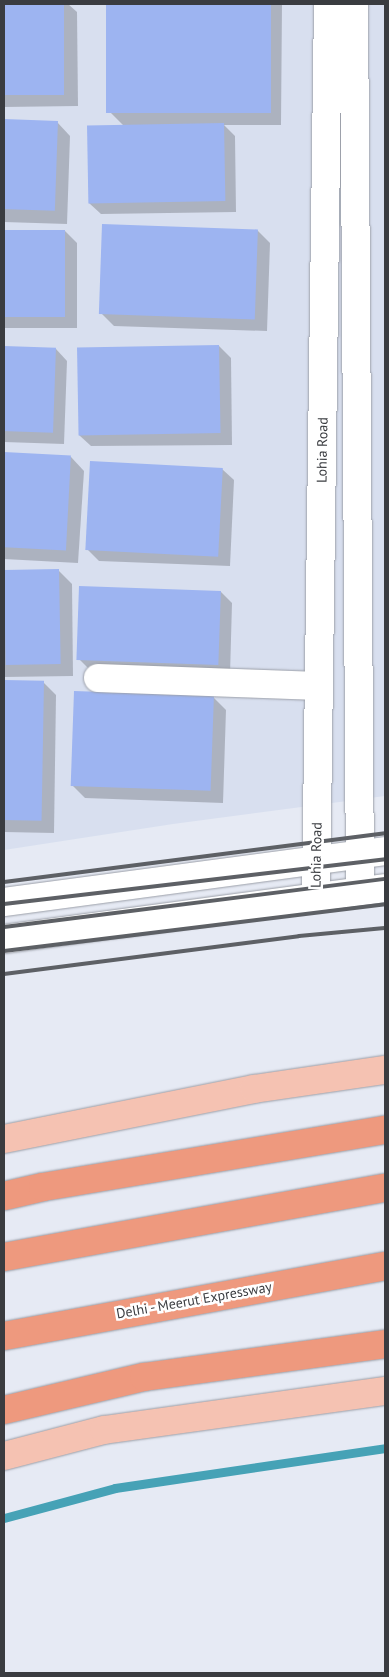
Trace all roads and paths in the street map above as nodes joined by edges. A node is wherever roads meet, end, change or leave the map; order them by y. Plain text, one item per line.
1 (328, 4) edge
2 (354, 4) edge
3 (98, 678) dead end
4 (319, 686) junction
5 (373, 852) edge
6 (316, 860) junction
7 (373, 889) edge
8 (316, 896) junction
9 (4, 902) edge
10 (4, 939) edge
11 (385, 1070) edge
12 (385, 1130) edge
13 (4, 1139) edge
14 (385, 1188) edge
15 (4, 1196) edge
16 (4, 1256) edge
17 (385, 1266) edge
18 (4, 1336) edge
19 (385, 1344) edge
20 (385, 1390) edge
21 (4, 1410) edge
22 (4, 1456) edge

1 - 4 street, Lohia Road
2 - 5 street
3 - 4 street
4 - 6 street, Lohia Road
5 - 6 street
5 - 7 street
6 - 8 street, Lohia Road
6 - 9 street
7 - 8 street
8 - 10 street
11 - 13 main road
12 - 15 highway
14 - 16 highway
17 - 18 highway, Delhi - Meerut Expressway
19 - 21 highway
20 - 22 main road

